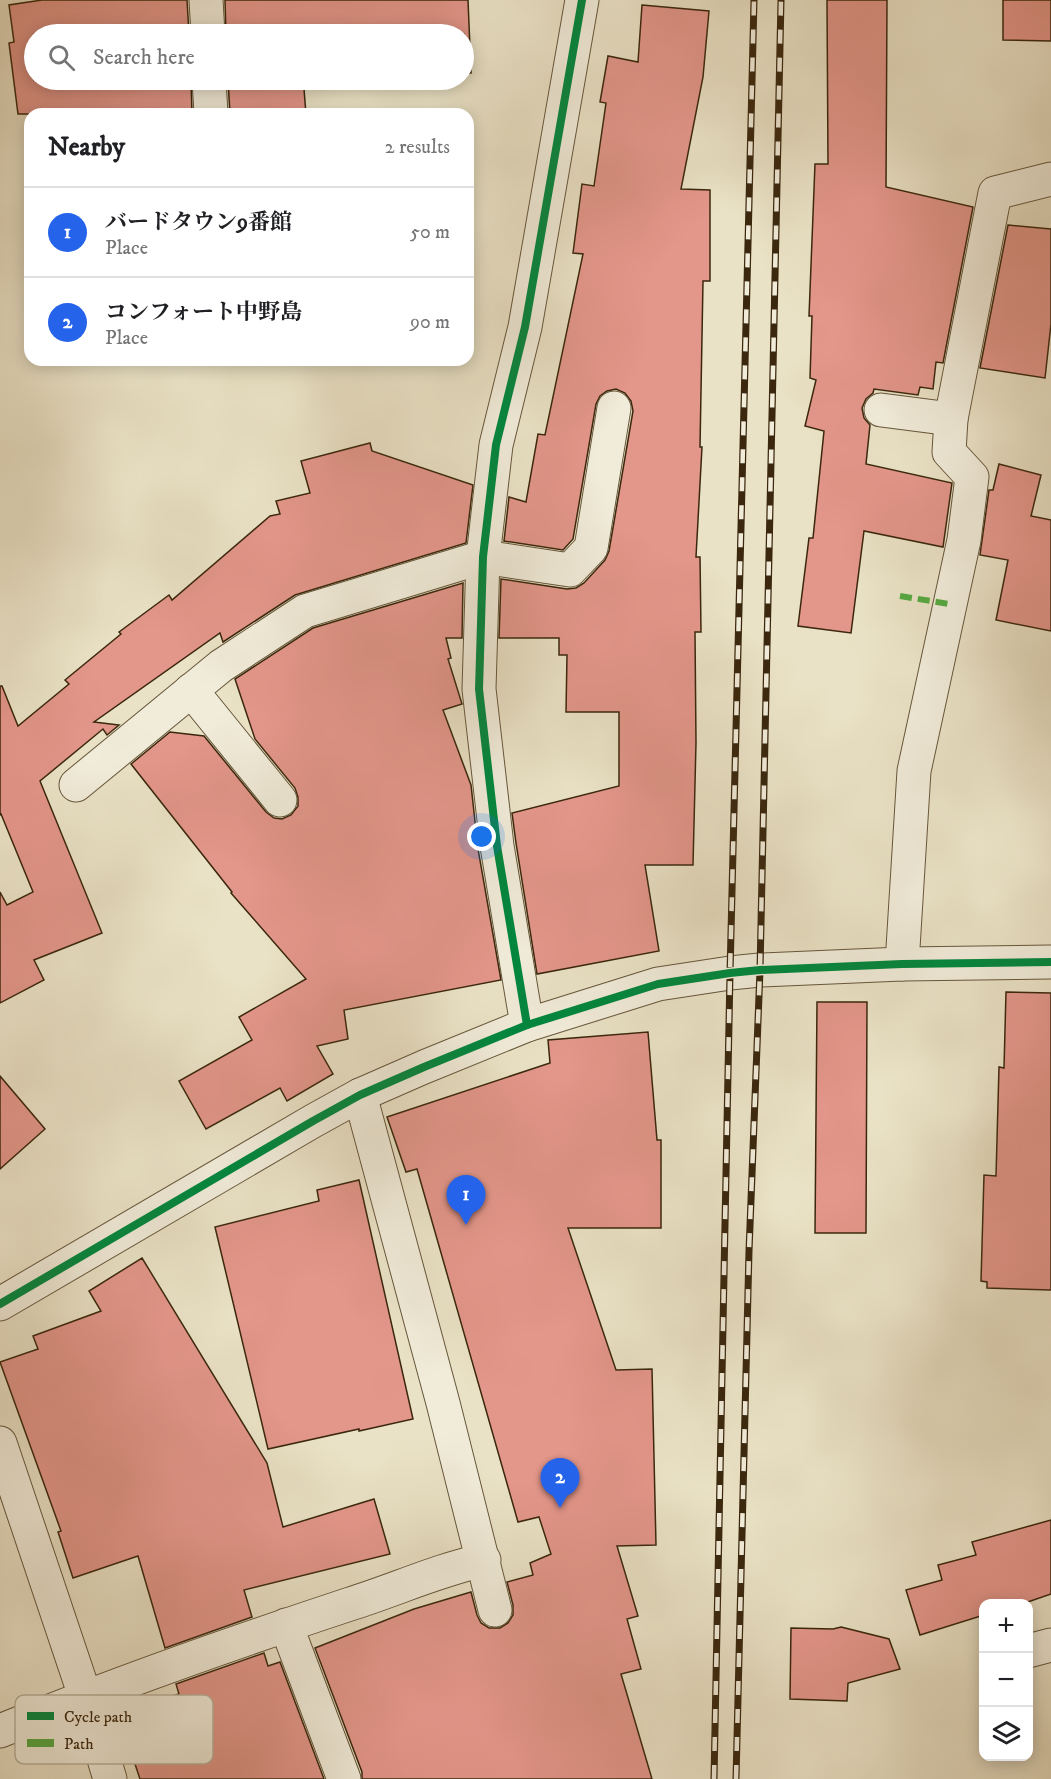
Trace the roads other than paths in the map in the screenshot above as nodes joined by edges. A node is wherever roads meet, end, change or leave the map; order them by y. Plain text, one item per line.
1 (206, 0) edge
2 (582, 0) edge
3 (207, 24) edge
4 (210, 90) edge
5 (211, 108) edge
6 (1051, 179) edge
7 (614, 408) dead end
8 (881, 410) dead end
9 (951, 419) junction
10 (483, 557) junction
11 (191, 690) junction
12 (76, 785) dead end
13 (280, 800) dead end
14 (1051, 962) edge
15 (902, 964) junction
16 (527, 1025) junction
17 (360, 1095) junction
18 (0, 1305) edge
19 (0, 1443) edge
20 (483, 1560) junction
21 (495, 1610) dead end
22 (286, 1625) junction
23 (1051, 1645) edge
24 (1033, 1651) edge
25 (85, 1695) edge
26 (88, 1695) edge
27 (15, 1725) edge
28 (0, 1731) edge
29 (105, 1764) edge
30 (110, 1779) edge
31 (344, 1779) edge

1 - 3 street
2 - 10 street
4 - 5 street
6 - 9 street
7 - 10 street
8 - 9 street
9 - 15 street
10 - 11 street
10 - 16 street
11 - 12 street
11 - 13 street
14 - 15 street
15 - 16 street
16 - 17 street
17 - 18 street
17 - 20 street
19 - 25 street
20 - 21 street
20 - 22 street
22 - 26 street
22 - 31 street
23 - 24 street
27 - 28 street
29 - 30 street

